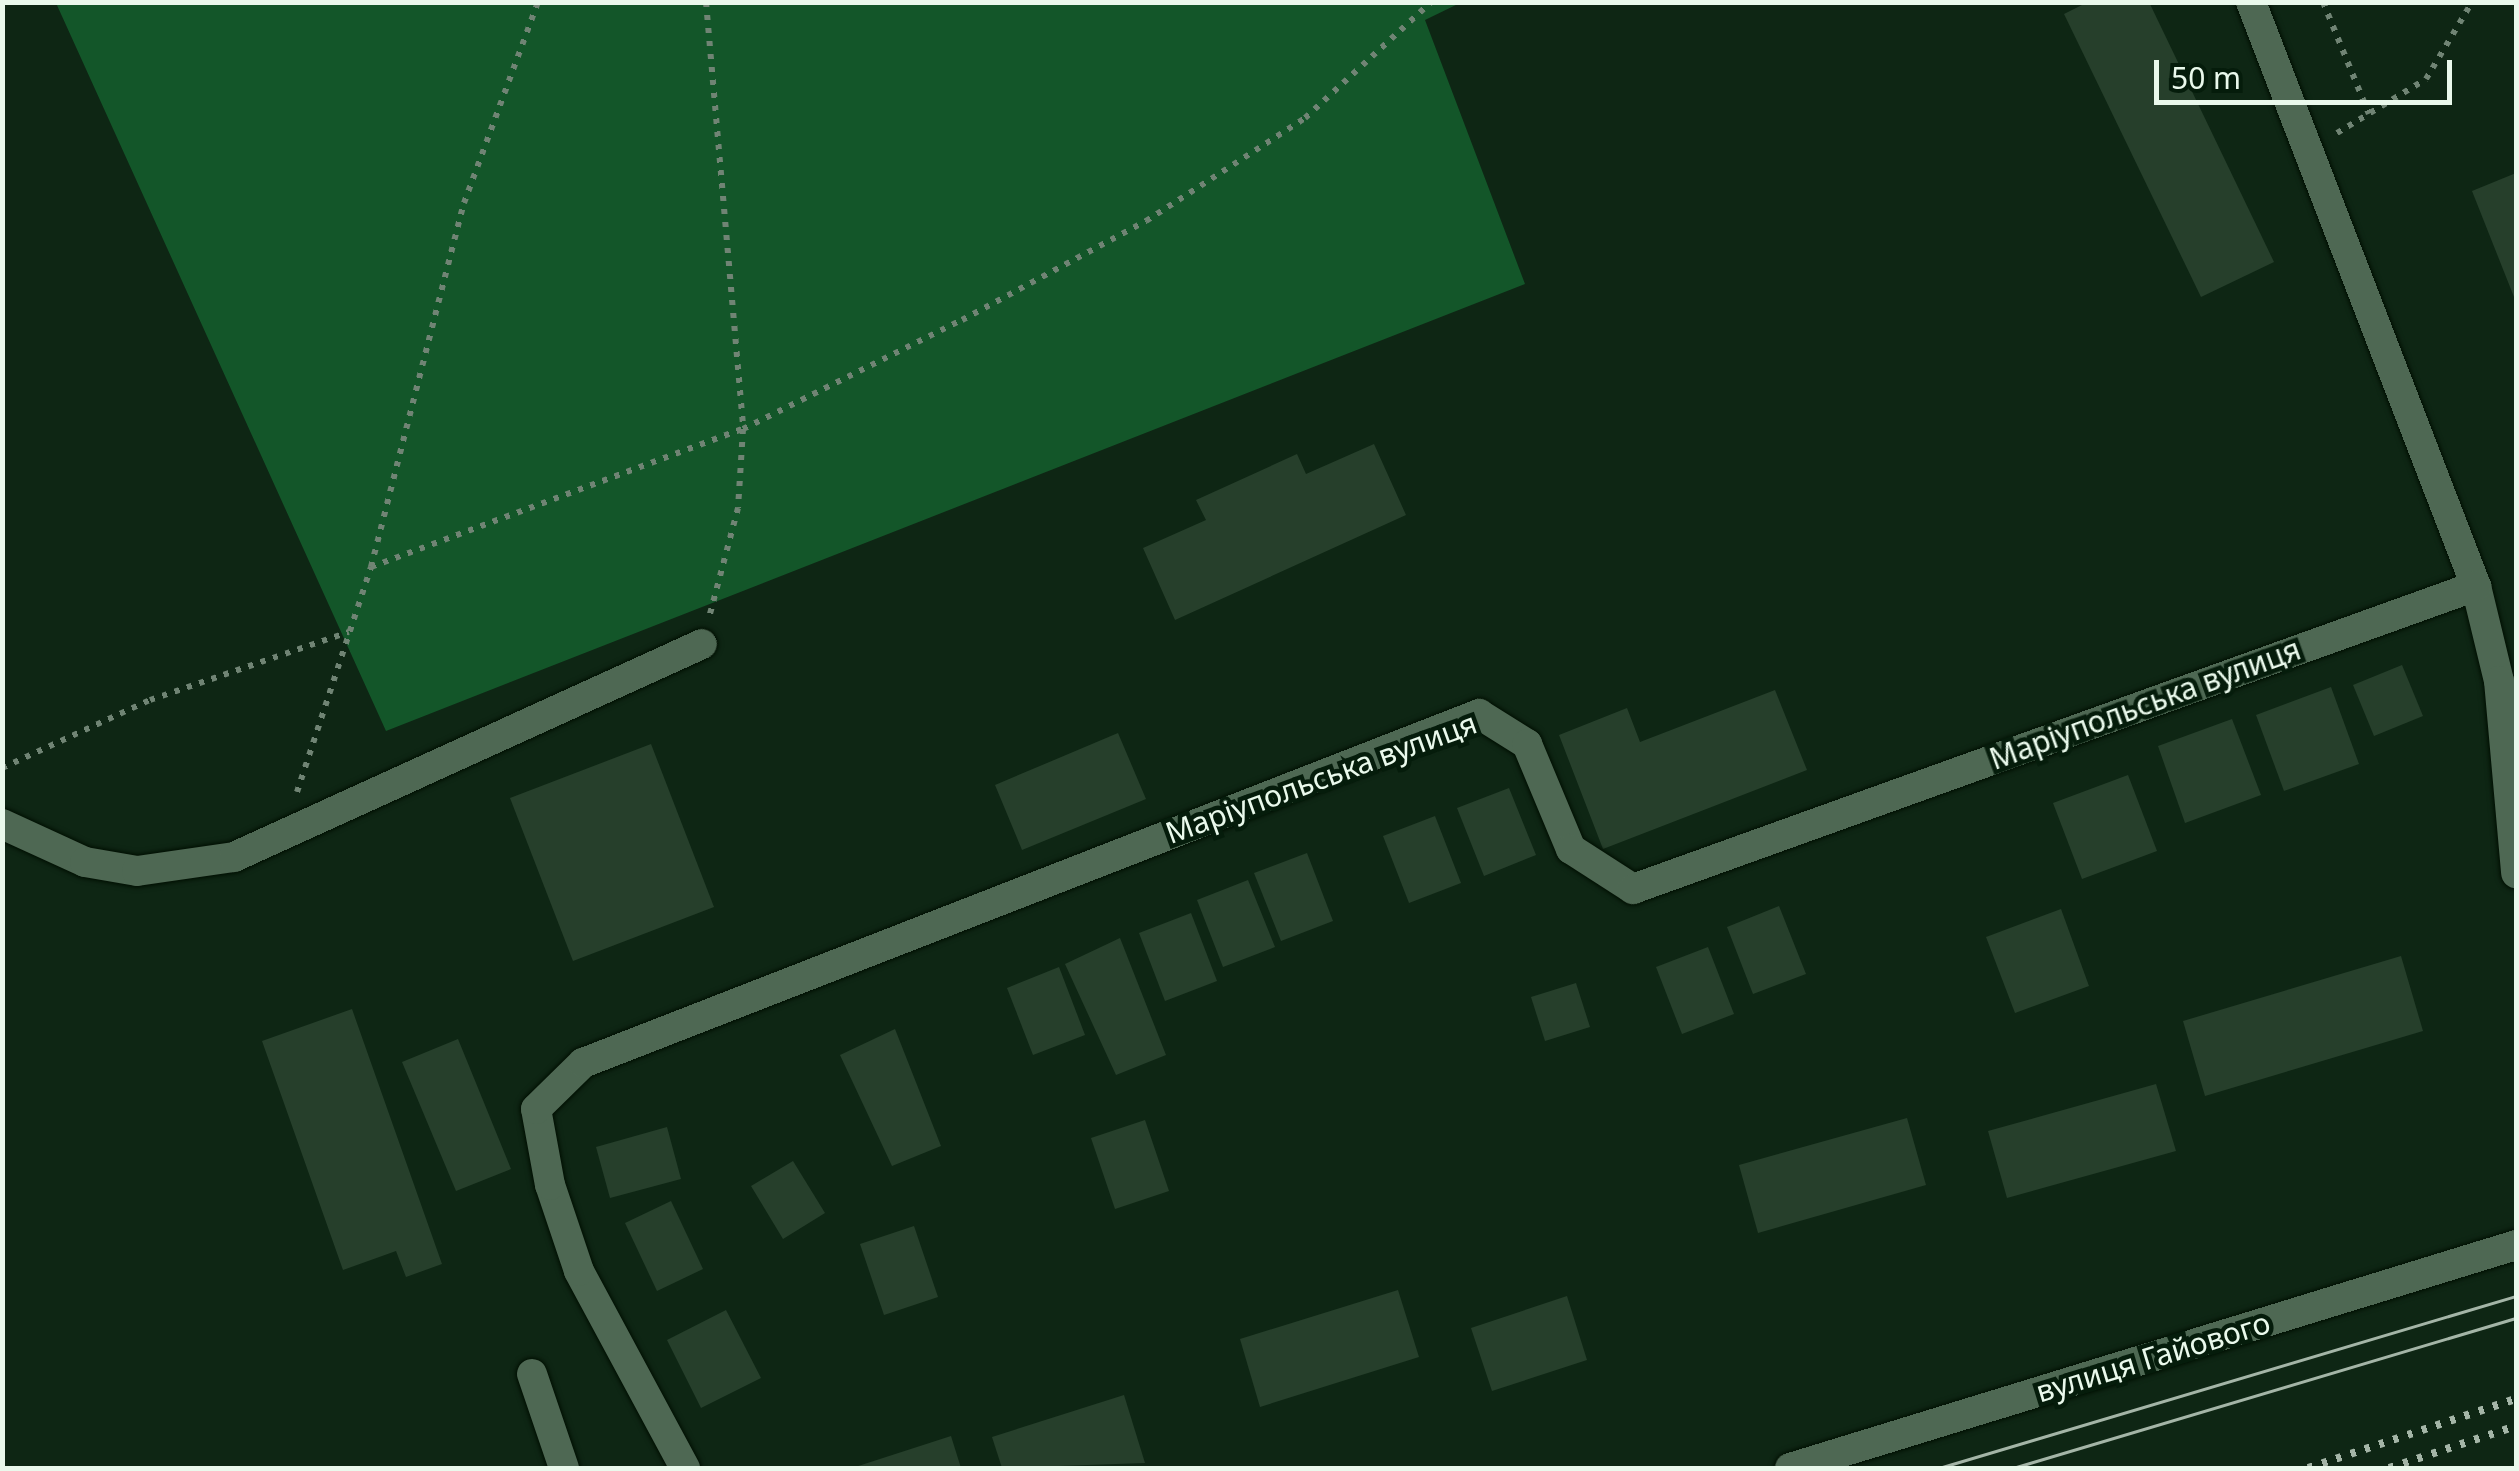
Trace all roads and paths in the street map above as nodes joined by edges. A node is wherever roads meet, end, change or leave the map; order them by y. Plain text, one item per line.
1 (538, 2) edge
2 (706, 2) edge
3 (1431, 2) edge
4 (2251, 2) edge
5 (2323, 2) edge
6 (2472, 2) edge
7 (2370, 114) junction
8 (2312, 148) junction
9 (743, 429) junction
10 (371, 567) junction
11 (2476, 586) junction
12 (350, 631) junction
13 (702, 644) joint
14 (2, 768) edge
15 (2512, 775) edge
16 (2, 824) edge
17 (284, 832) junction
18 (2516, 872) edge
19 (2516, 1246) edge
20 (532, 1374) dead end
21 (564, 1468) edge
22 (685, 1468) edge
23 (1790, 1468) edge

1 - 10 path
2 - 9 path
3 - 9 path
4 - 8 street
5 - 7 path
6 - 7 path
7 - 8 path
8 - 11 street
9 - 10 path
9 - 13 path
10 - 12 path
11 - 15 street
11 - 22 street, Маріупольська вулиця
12 - 14 path
12 - 17 path
13 - 17 street
15 - 18 street
16 - 17 street
19 - 23 street, вулиця Гайового
20 - 21 street

